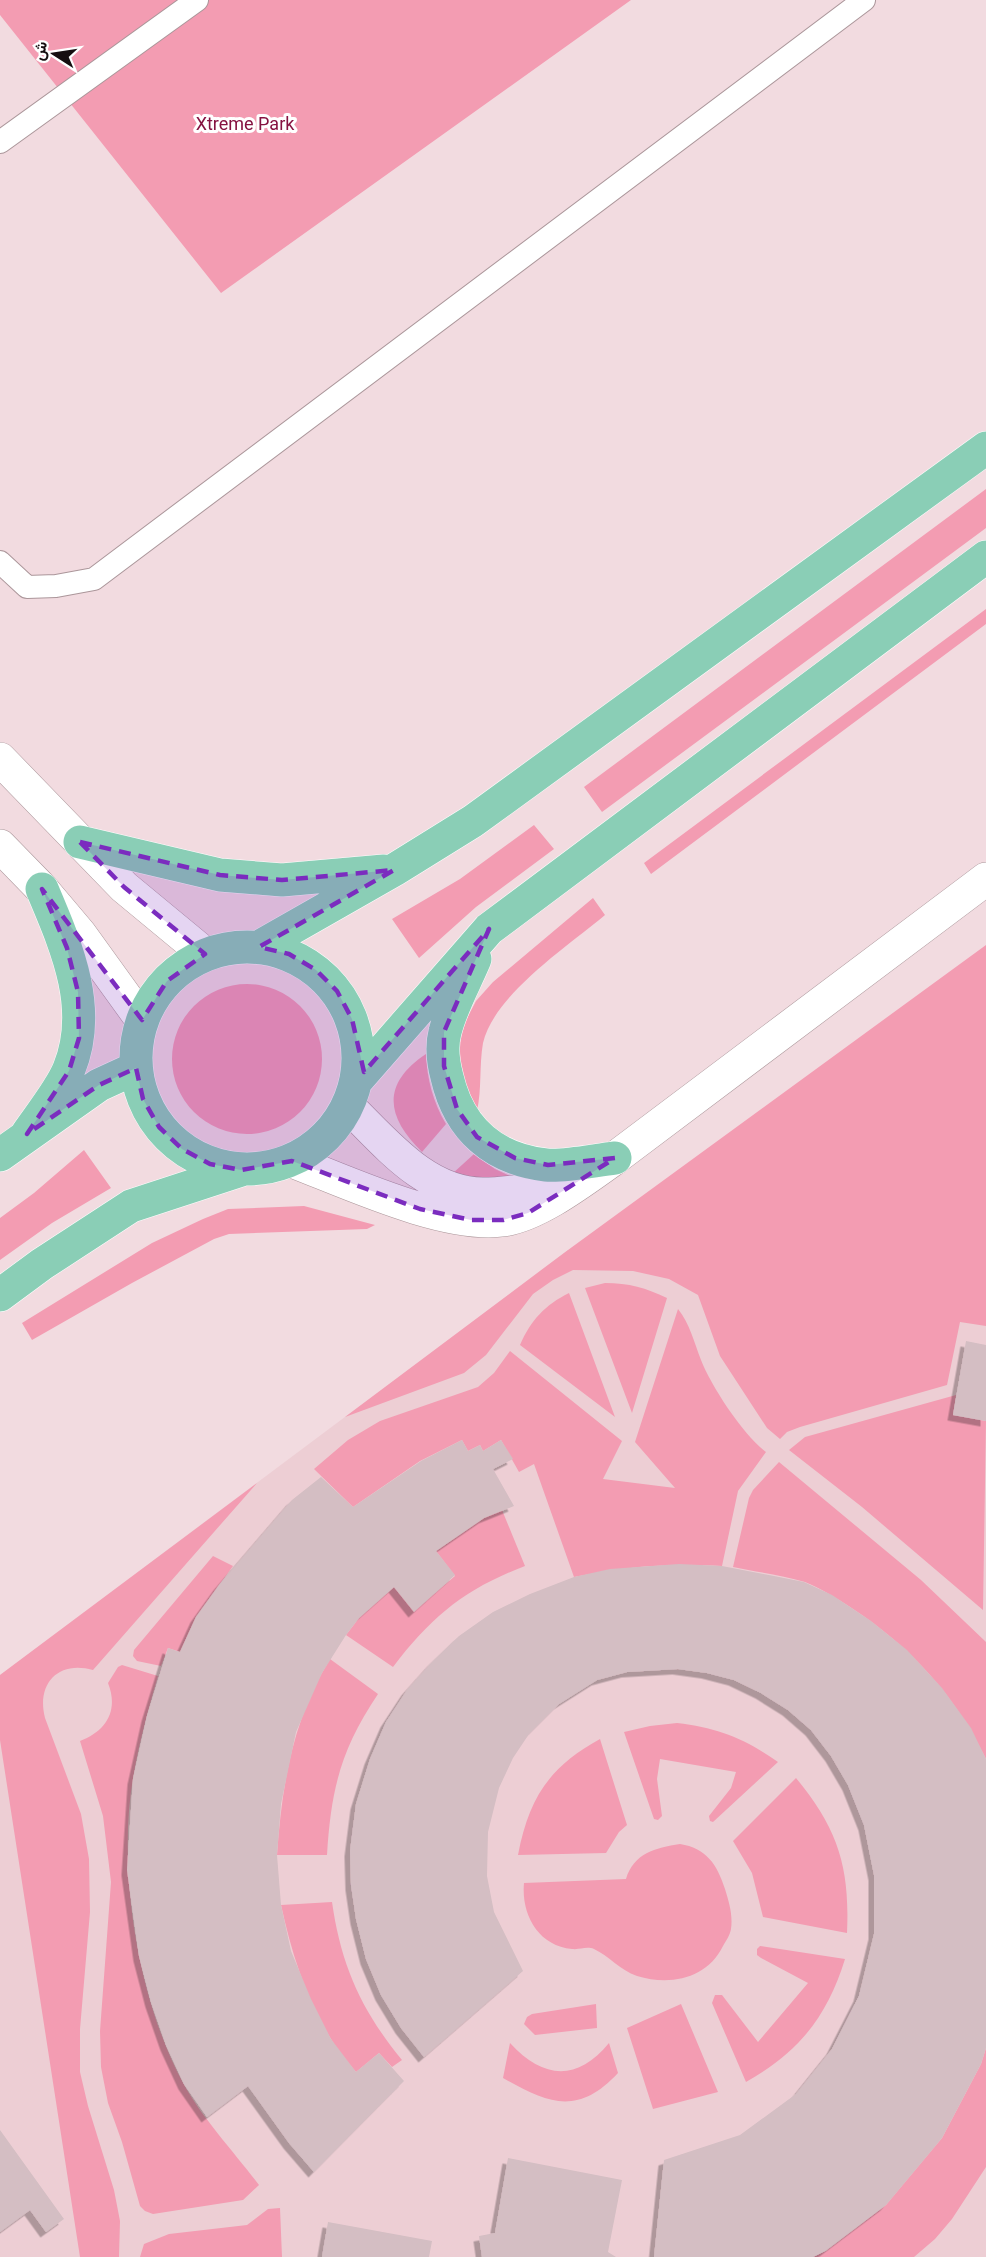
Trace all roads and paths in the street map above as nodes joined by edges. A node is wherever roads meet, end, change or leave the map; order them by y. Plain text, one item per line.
1 (197, 0) edge
2 (864, 0) edge
3 (0, 142) edge
4 (986, 448) edge
5 (986, 557) edge
6 (0, 561) edge
7 (0, 759) edge
8 (80, 842) junction
9 (0, 846) edge
10 (394, 870) junction
11 (986, 879) edge
12 (42, 889) junction
13 (489, 928) junction
14 (259, 946) junction
15 (206, 954) junction
16 (142, 1020) junction
17 (136, 1068) junction
18 (353, 1093) junction
19 (27, 1134) junction
20 (0, 1155) edge
21 (615, 1158) junction
22 (292, 1161) junction
23 (241, 1170) junction
24 (579, 1184) junction
25 (0, 1295) edge

1 - 3 lane
2 - 6 lane
4 - 10 highway
5 - 13 highway
7 - 8 street
8 - 10 highway
8 - 15 street
9 - 12 street
10 - 14 highway
11 - 21 street
12 - 16 street
12 - 19 highway
13 - 18 highway
13 - 21 highway
14 - 15 highway
14 - 18 highway
15 - 16 highway
16 - 17 highway
17 - 19 highway
17 - 23 highway
18 - 22 highway
18 - 24 street
19 - 20 highway
21 - 24 street
22 - 23 highway
22 - 24 street
23 - 25 highway

